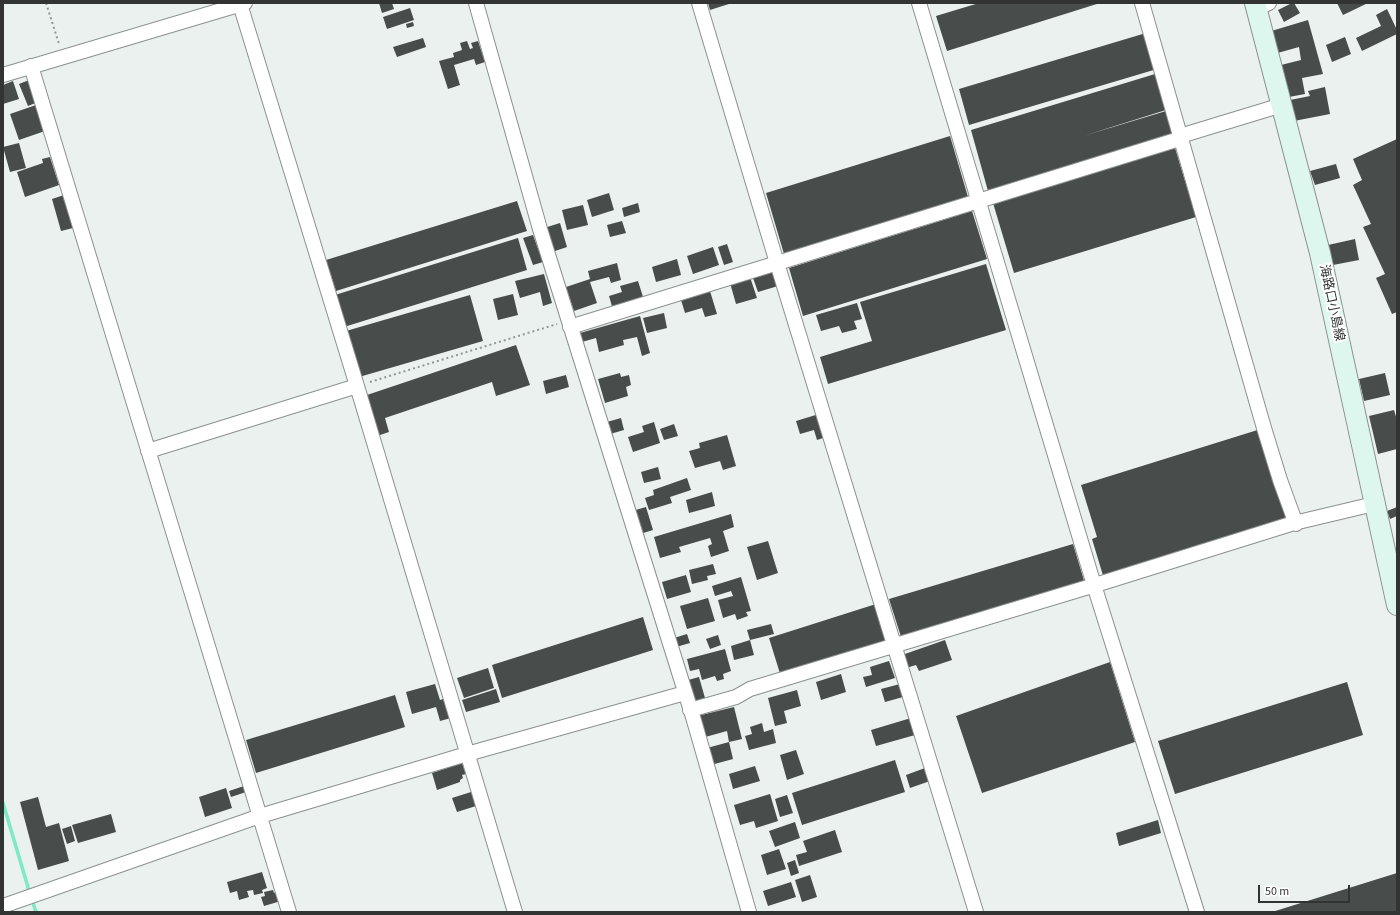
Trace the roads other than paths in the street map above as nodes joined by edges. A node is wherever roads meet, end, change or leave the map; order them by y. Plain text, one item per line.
1 (476, 3) edge
2 (699, 3) edge
3 (920, 3) edge
4 (1142, 3) edge
5 (243, 4) edge
6 (1260, 5) edge
7 (31, 66) junction
8 (3, 75) edge
9 (1282, 105) junction
10 (1180, 136) junction
11 (980, 200) junction
12 (777, 263) junction
13 (569, 324) junction
14 (357, 386) junction
15 (148, 451) junction
16 (1374, 504) junction
17 (1296, 524) junction
18 (1094, 585) junction
19 (1397, 604) edge
20 (894, 646) junction
21 (685, 693) junction
22 (690, 710) junction
23 (467, 754) junction
24 (260, 816) junction
25 (3, 906) edge
26 (289, 912) edge
27 (515, 912) edge
28 (749, 912) edge
29 (976, 912) edge
30 (1196, 912) edge

1 - 13 street
2 - 12 street
3 - 11 street
4 - 10 street
5 - 7 street
5 - 14 street
6 - 9 main road, 海路口小島線
7 - 8 street
7 - 15 street
9 - 10 street
9 - 16 main road, 海路口小島線
10 - 11 street
10 - 17 street
11 - 12 street
11 - 18 street
12 - 13 street
12 - 20 street
13 - 21 street
14 - 15 street
14 - 23 street
15 - 24 street
16 - 17 street
16 - 19 main road, 海路口小島線
17 - 18 street
18 - 20 street
18 - 30 street
20 - 22 street
20 - 29 street
21 - 22 street
21 - 23 street
22 - 28 street
23 - 24 street
23 - 27 street
24 - 25 street
24 - 26 street

